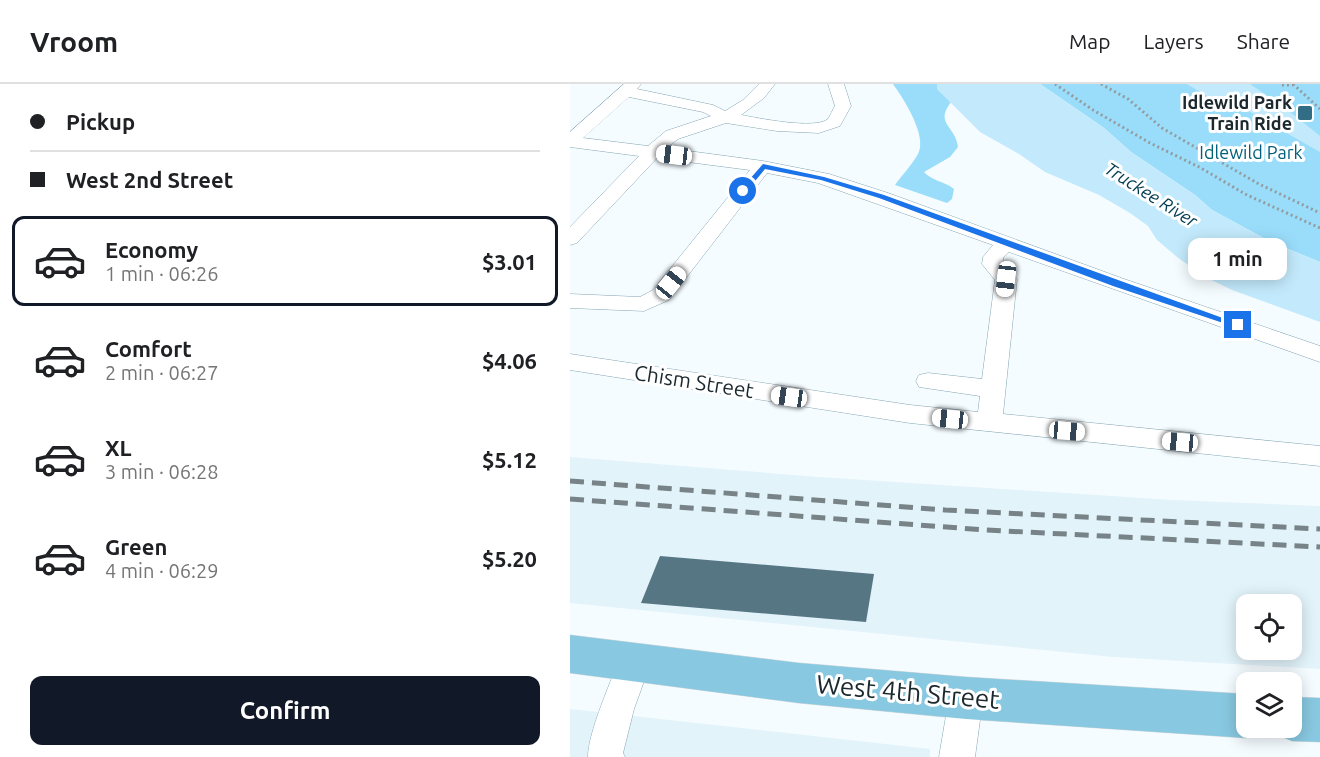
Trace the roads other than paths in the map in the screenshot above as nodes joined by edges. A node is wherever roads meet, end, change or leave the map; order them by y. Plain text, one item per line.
1 (767, 84) edge
2 (836, 84) edge
3 (629, 88) edge
4 (722, 117) junction
5 (570, 142) edge
6 (652, 153) junction
7 (763, 166) junction
8 (570, 239) edge
9 (1006, 243) junction
10 (570, 301) edge
11 (1320, 354) edge
12 (570, 362) edge
13 (928, 381) dead end
14 (993, 389) junction
15 (989, 423) junction
16 (1320, 456) edge
17 (570, 654) edge
18 (635, 662) junction
19 (966, 698) junction
20 (1236, 715) edge
21 (1302, 719) edge
22 (1320, 720) edge
23 (607, 757) edge
24 (957, 757) edge

1 - 4 street
2 - 4 street
3 - 4 street
3 - 5 street
4 - 6 street
5 - 6 street
6 - 7 street
6 - 8 street
7 - 9 street
7 - 10 street
9 - 11 street
9 - 14 street
12 - 15 street, Chism Street
13 - 14 street
14 - 15 street
15 - 16 street, Chism Street
17 - 18 main road, West 4th Street
18 - 19 main road, West 4th Street
18 - 23 street
19 - 20 main road, West 4th Street
19 - 24 street
21 - 22 main road

